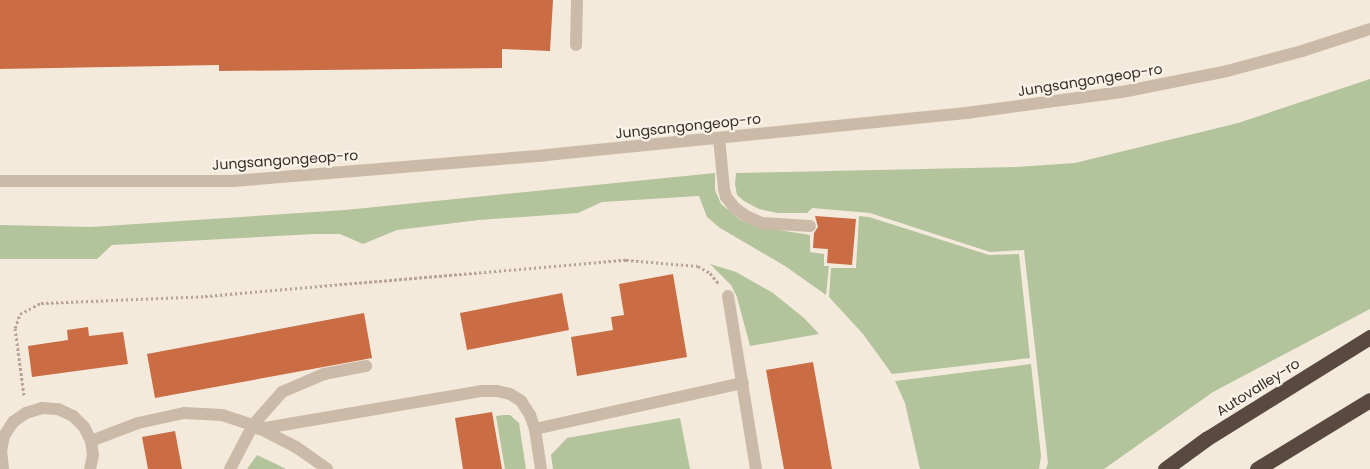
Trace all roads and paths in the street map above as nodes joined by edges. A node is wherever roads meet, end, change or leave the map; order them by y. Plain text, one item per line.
1 (577, 0) edge
2 (1370, 29) edge
3 (576, 45) dead end
4 (719, 138) junction
5 (0, 181) edge
6 (810, 226) dead end
7 (728, 296) joint
8 (1370, 337) edge
9 (366, 366) dead end
10 (743, 383) junction
11 (1370, 400) edge
12 (26, 413) junction
13 (256, 427) junction
14 (535, 430) junction
15 (91, 441) junction
16 (3, 469) edge
17 (90, 469) edge
18 (230, 469) edge
19 (326, 469) edge
20 (541, 469) edge
21 (756, 469) edge
22 (1165, 469) edge
23 (1257, 469) edge

1 - 3 street
2 - 4 street, Jungsangongeop-ro
4 - 5 street, Jungsangongeop-ro
4 - 6 street
7 - 10 street
7 - 12 path
8 - 22 highway, Autovalley-ro
9 - 13 street
10 - 14 street
10 - 21 street
11 - 23 highway
12 - 15 street
12 - 16 street
13 - 14 street
13 - 15 street
13 - 18 street
13 - 19 street
14 - 20 street
15 - 17 street

